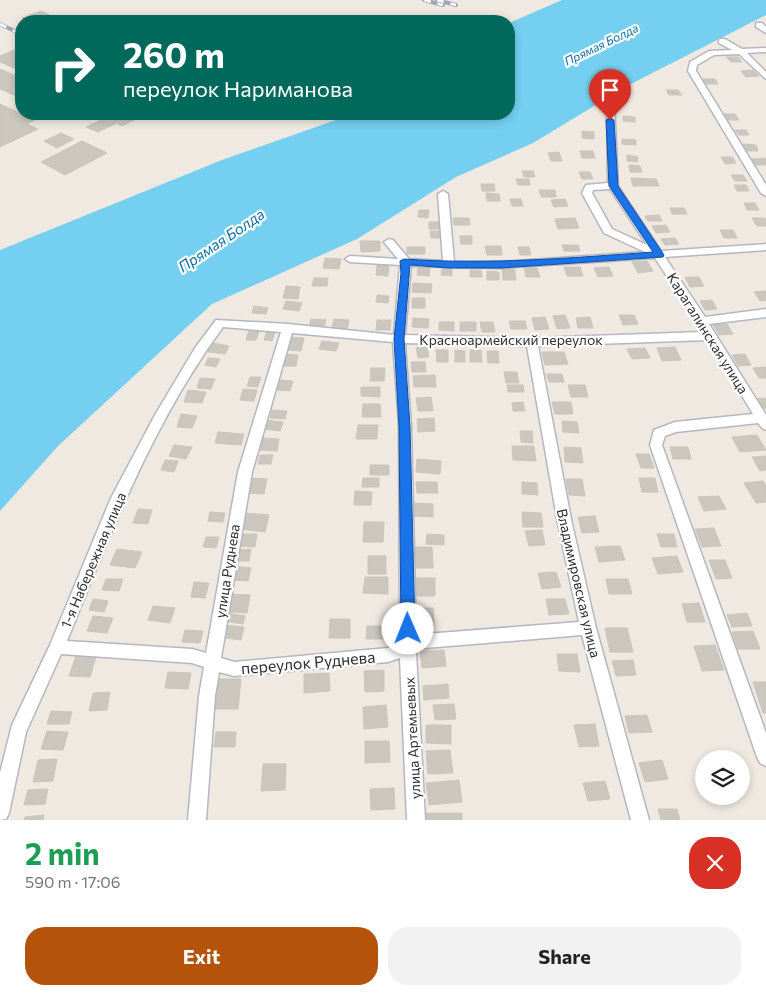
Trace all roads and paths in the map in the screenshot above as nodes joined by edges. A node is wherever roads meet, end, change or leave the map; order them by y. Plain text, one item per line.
1 (759, 25) dead end
2 (766, 31) edge
3 (722, 41) dead end
4 (766, 50) edge
5 (742, 52) junction
6 (766, 77) edge
7 (610, 102) dead end
8 (613, 186) junction
9 (766, 193) edge
10 (443, 194) dead end
11 (389, 242) dead end
12 (766, 247) edge
13 (659, 255) junction
14 (350, 259) dead end
15 (404, 261) junction
16 (449, 265) junction
17 (766, 313) edge
18 (702, 321) junction
19 (220, 323) joint
20 (288, 328) junction
21 (712, 336) junction
22 (399, 339) junction
23 (532, 342) junction
24 (764, 422) edge
25 (588, 628) junction
26 (57, 647) junction
27 (408, 648) junction
28 (213, 663) junction
29 (766, 756) edge
30 (0, 813) edge
31 (197, 820) edge
32 (416, 820) edge
33 (640, 820) edge

1 - 2 street
3 - 5 street
4 - 5 street
5 - 6 street
5 - 9 street
7 - 8 street
8 - 13 street, Карагалинская улица
8 - 13 street
10 - 16 street
11 - 15 street
12 - 13 street
13 - 16 street
13 - 18 street, Карагалинская улица
14 - 15 street
15 - 16 street
15 - 22 street, улица Артемьевых
17 - 18 street
18 - 21 street, Карагалинская улица
19 - 20 street, Красноармейский переулок
19 - 26 street, 1-я Набережная улица
20 - 22 street, Красноармейский переулок
20 - 28 street, улица Руднева
21 - 23 street, Красноармейский переулок
21 - 24 street, Карагалинская улица
22 - 23 street, Красноармейский переулок
22 - 27 street, улица Артемьевых
23 - 25 street, Владимировская улица
24 - 29 street
25 - 27 street, переулок Руднева
25 - 33 street, Владимировская улица
26 - 28 street, переулок Руднева
26 - 30 street, 1-я Набережная улица
27 - 28 street, переулок Руднева
27 - 32 street, улица Артемьевых
28 - 31 street, улица Руднева

